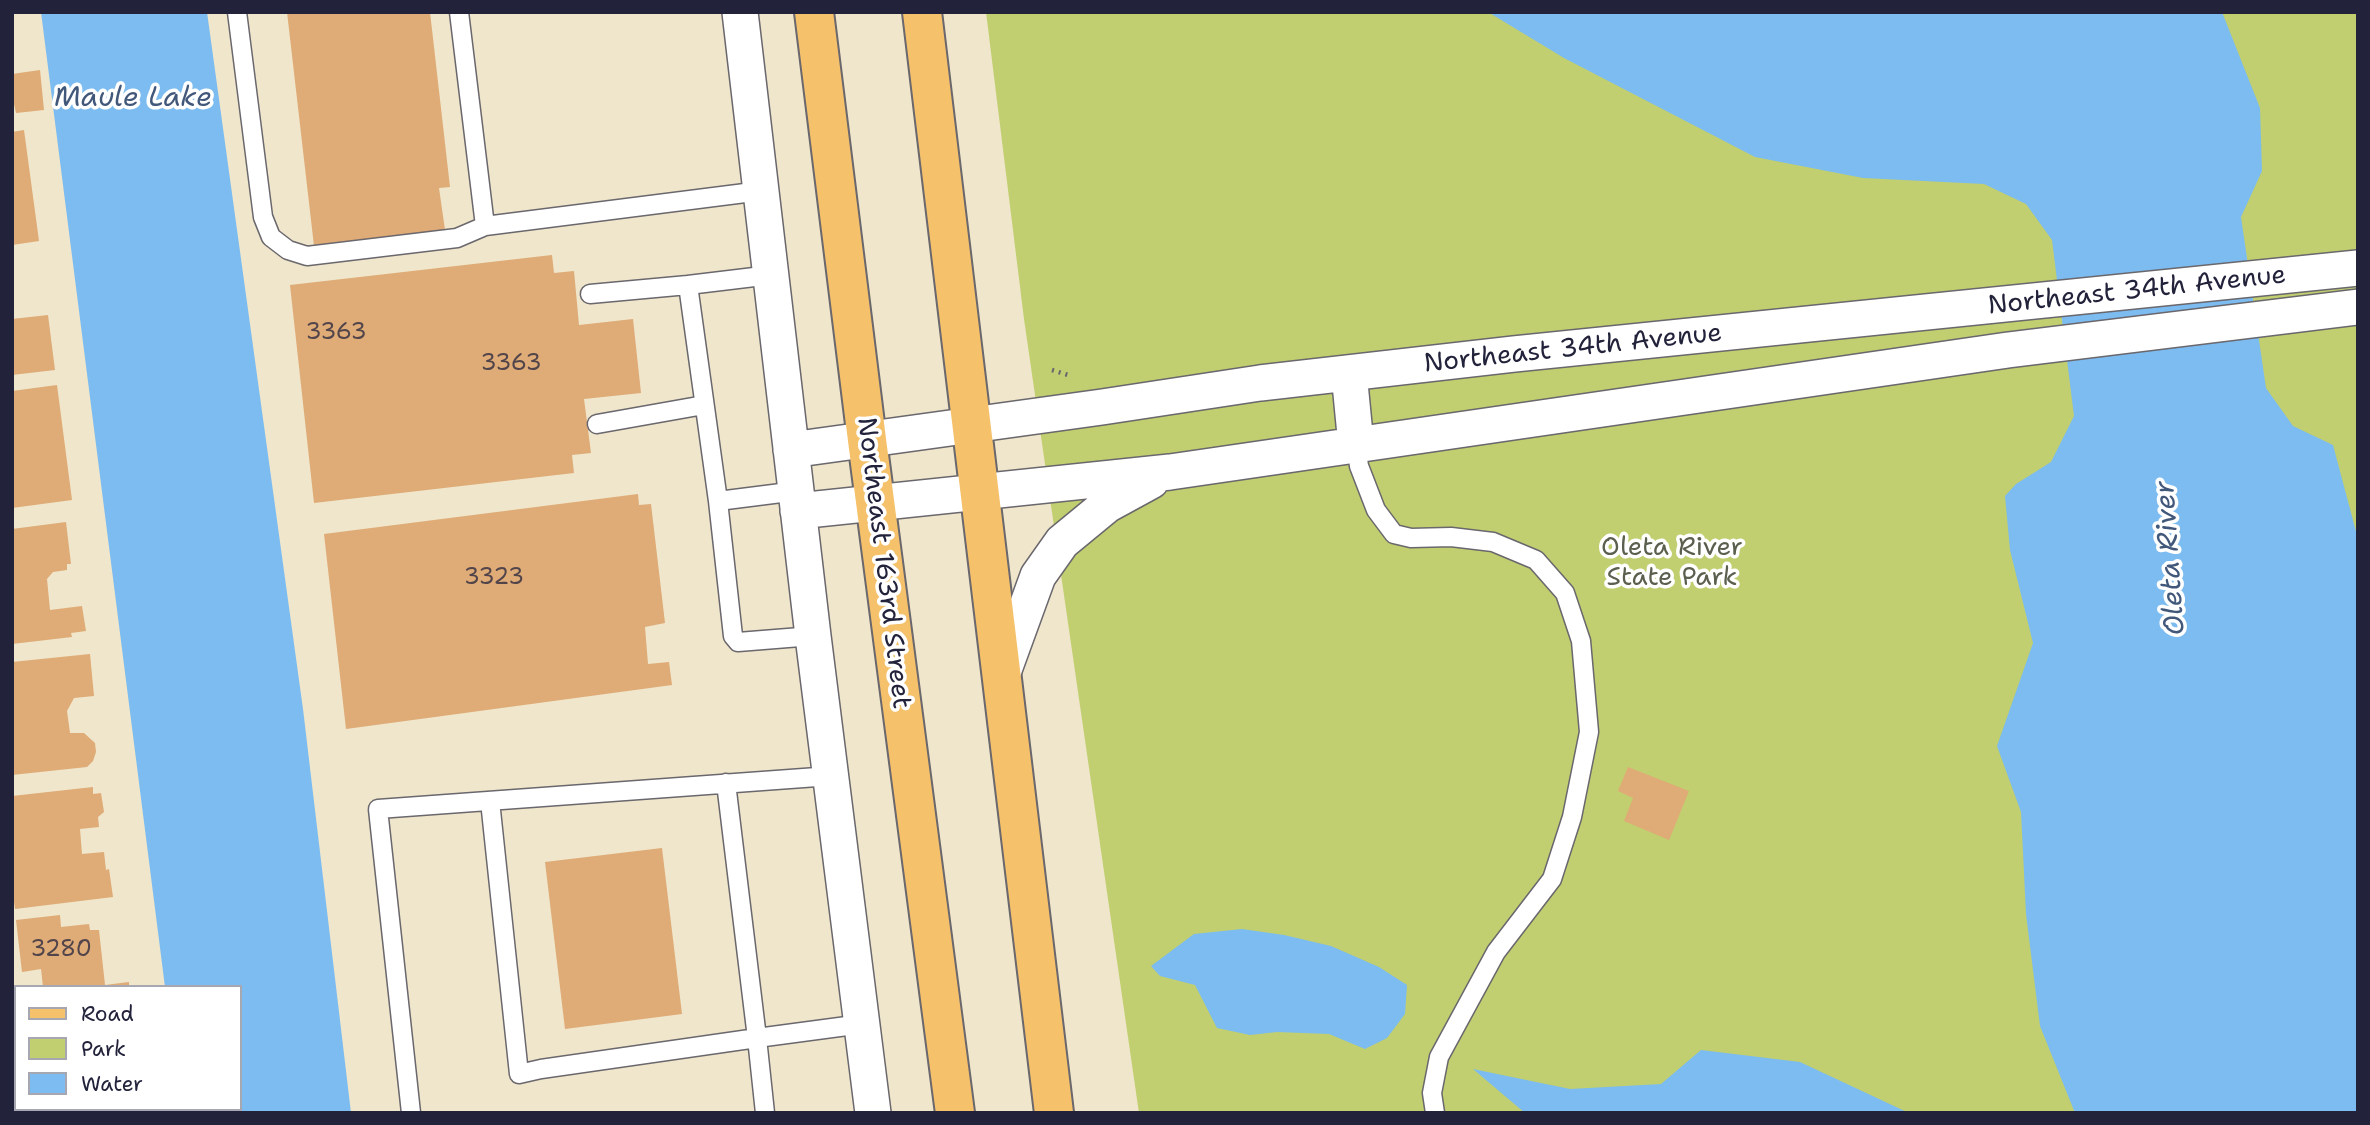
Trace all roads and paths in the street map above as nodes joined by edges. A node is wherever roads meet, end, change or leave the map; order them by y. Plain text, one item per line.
1 (237, 12) edge
2 (459, 12) edge
3 (740, 12) edge
4 (814, 12) edge
5 (922, 12) edge
6 (761, 191) junction
7 (485, 226) junction
8 (2358, 268) edge
9 (771, 275) junction
10 (688, 285) junction
11 (590, 294) dead end
12 (2358, 307) edge
13 (1349, 373) junction
14 (704, 405) junction
15 (597, 424) dead end
16 (972, 426) junction
17 (867, 440) junction
18 (1356, 444) junction
19 (791, 450) junction
20 (1170, 472) junction
21 (980, 493) junction
22 (718, 501) junction
23 (798, 501) junction
24 (875, 503) junction
25 (813, 636) junction
26 (1002, 675) junction
27 (831, 776) junction
28 (726, 783) junction
29 (491, 801) junction
30 (862, 1024) junction
31 (757, 1038) junction
32 (411, 1113) edge
33 (765, 1113) edge
34 (873, 1113) edge
35 (955, 1113) edge
36 (1054, 1113) edge
37 (1435, 1113) edge

1 - 7 lane
2 - 7 lane
3 - 6 street
4 - 17 main road, Northeast 163rd Street
5 - 16 main road
6 - 7 lane
6 - 9 street
8 - 13 street, Northeast 34th Avenue
9 - 10 lane
9 - 19 street
10 - 11 lane
10 - 14 lane
12 - 18 street, Northeast 34th Avenue
13 - 16 street, Northeast 34th Avenue
13 - 18 street
14 - 15 lane
14 - 22 lane
16 - 17 street, Northeast 34th Avenue
16 - 21 main road
17 - 19 street, Northeast 34th Avenue
17 - 24 main road, Northeast 163rd Street
18 - 20 street, Northeast 34th Avenue
18 - 37 lane
19 - 23 street
20 - 21 street, Northeast 34th Avenue
20 - 26 street
21 - 24 street, Northeast 34th Avenue
21 - 26 main road
22 - 23 lane
22 - 25 lane
23 - 24 street, Northeast 34th Avenue
23 - 25 street
24 - 35 main road, Northeast 163rd Street
25 - 27 street
26 - 36 main road
27 - 28 lane
27 - 30 street
28 - 29 lane
28 - 31 lane
29 - 31 lane
29 - 32 lane
30 - 31 lane
30 - 34 street
31 - 33 lane

